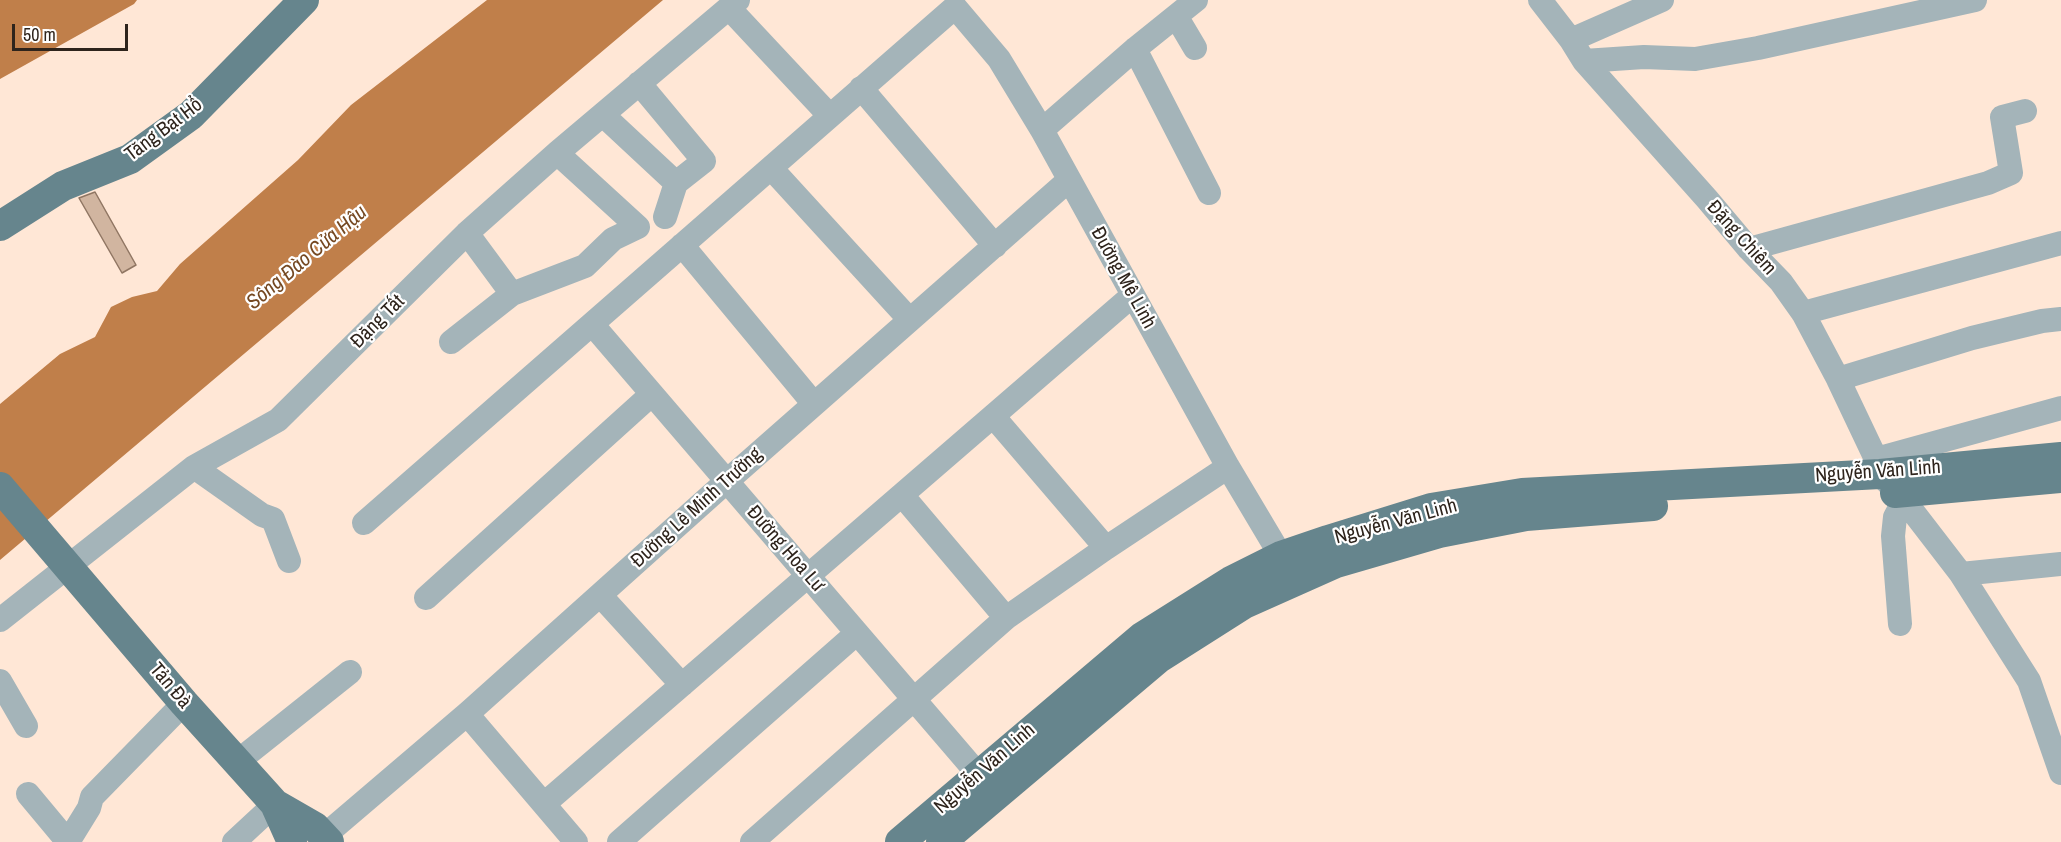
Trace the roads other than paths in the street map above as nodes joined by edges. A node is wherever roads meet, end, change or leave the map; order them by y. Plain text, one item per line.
1 (304, 0) edge
2 (1196, 0) edge
3 (1540, 0) edge
4 (1662, 0) edge
5 (1975, 0) edge
6 (734, 4) edge
7 (1176, 16) junction
8 (1571, 40) junction
9 (1195, 48) dead end
10 (1135, 49) junction
11 (1584, 61) junction
12 (639, 83) junction
13 (861, 88) junction
14 (2025, 111) dead end
15 (603, 115) junction
16 (830, 116) junction
17 (1042, 130) junction
18 (557, 153) junction
19 (771, 168) junction
20 (1069, 180) junction
21 (676, 183) junction
22 (1209, 193) dead end
23 (665, 217) dead end
24 (0, 226) edge
25 (467, 233) junction
26 (2061, 243) edge
27 (682, 245) junction
28 (995, 246) junction
29 (1749, 249) junction
30 (512, 294) junction
31 (1133, 295) junction
32 (1803, 313) junction
33 (2061, 319) edge
34 (910, 320) junction
35 (592, 324) junction
36 (451, 342) dead end
37 (1838, 379) junction
38 (652, 394) junction
39 (814, 404) junction
40 (2061, 408) edge
41 (993, 416) junction
42 (2061, 457) edge
43 (194, 467) junction
44 (1228, 467) junction
45 (2061, 478) edge
46 (727, 481) junction
47 (1890, 481) junction
48 (0, 487) edge
49 (902, 495) junction
50 (1435, 521) junction
51 (364, 523) dead end
52 (1106, 548) junction
53 (1281, 556) junction
54 (289, 561) dead end
55 (2061, 564) edge
56 (69, 566) junction
57 (1960, 574) junction
58 (808, 576) junction
59 (600, 595) junction
60 (426, 598) dead end
61 (1006, 618) junction
62 (0, 620) edge
63 (1900, 624) dead end
64 (857, 633) junction
65 (350, 672) dead end
66 (0, 681) edge
67 (682, 685) junction
68 (914, 698) junction
69 (184, 703) junction
70 (467, 714) junction
71 (26, 726) dead end
72 (1035, 743) junction
73 (237, 762) junction
74 (2061, 773) edge
75 (978, 774) junction
76 (28, 794) dead end
77 (275, 804) junction
78 (544, 804) junction
79 (326, 839) edge
80 (68, 842) edge
81 (234, 842) edge
82 (292, 842) edge
83 (576, 842) edge
84 (619, 842) edge
85 (752, 842) edge
86 (900, 842) edge
87 (941, 842) edge

1 - 24 main road, Tăng Bạt Hổ
2 - 7 street
3 - 8 street, Đặng Chiêm
4 - 8 street
5 - 11 street
6 - 12 street, Đặng Tất
6 - 16 street
7 - 9 street
7 - 10 street
8 - 11 street, Đặng Chiêm
10 - 17 street
10 - 22 street
11 - 29 street, Đặng Chiêm
12 - 15 street, Đặng Tất
12 - 21 street
13 - 16 street
13 - 17 street, Đường Mê Linh
13 - 28 street
14 - 29 street
15 - 18 street, Đặng Tất
15 - 21 street
16 - 19 street
17 - 20 street, Đường Mê Linh
18 - 25 street, Đặng Tất
18 - 30 street
19 - 27 street
19 - 34 street
20 - 28 street, Đường Lê Minh Trường
20 - 31 street, Đường Mê Linh
21 - 23 street
25 - 30 street
25 - 43 street, Đặng Tất
26 - 32 street
27 - 35 street
27 - 39 street
28 - 34 street, Đường Lê Minh Trường
29 - 32 street, Đặng Chiêm
30 - 36 street
31 - 41 street
31 - 44 street, Đường Mê Linh
32 - 37 street, Đặng Chiêm
33 - 37 street
34 - 39 street, Đường Lê Minh Trường
35 - 38 street, Đường Hoa Lư
35 - 51 street
37 - 47 street, Đặng Chiêm
38 - 46 street, Đường Hoa Lư
38 - 60 street
39 - 46 street, Đường Lê Minh Trường
40 - 47 street
41 - 49 street
41 - 52 street
42 - 47 main road, Nguyễn Văn Linh
43 - 54 street
43 - 56 street, Đặng Tất
44 - 52 street
44 - 53 street, Đường Mê Linh
45 - 47 main road, Nguyễn Văn Linh
46 - 58 street, Đường Hoa Lư
46 - 59 street, Đường Lê Minh Trường
47 - 50 main road, Nguyễn Văn Linh
47 - 57 street, Đặng Chiêm
47 - 63 street
48 - 56 main road, Tản Đà
49 - 58 street
49 - 61 street
50 - 53 main road, Nguyễn Văn Linh
50 - 72 main road, Nguyễn Văn Linh
52 - 61 street
53 - 72 main road, Nguyễn Văn Linh
55 - 57 street
56 - 62 street, Đặng Tất
56 - 69 main road, Tản Đà
57 - 74 street, Đặng Chiêm
58 - 64 street, Đường Hoa Lư
58 - 67 street
59 - 67 street
59 - 70 street, Đường Lê Minh Trường
61 - 68 street
64 - 68 street, Đường Hoa Lư
64 - 84 street
65 - 73 street
66 - 71 street
67 - 78 street
68 - 75 street, Đường Hoa Lư
68 - 85 street
69 - 73 main road, Tản Đà
69 - 80 street
70 - 78 street
70 - 79 street, Đường Lê Minh Trường
72 - 75 main road, Nguyễn Văn Linh
72 - 87 main road, Nguyễn Văn Linh
73 - 77 main road, Tản Đà
75 - 86 main road, Nguyễn Văn Linh
76 - 80 street
77 - 79 main road, Tản Đà
77 - 81 street
77 - 82 main road, Tản Đà
78 - 83 street

